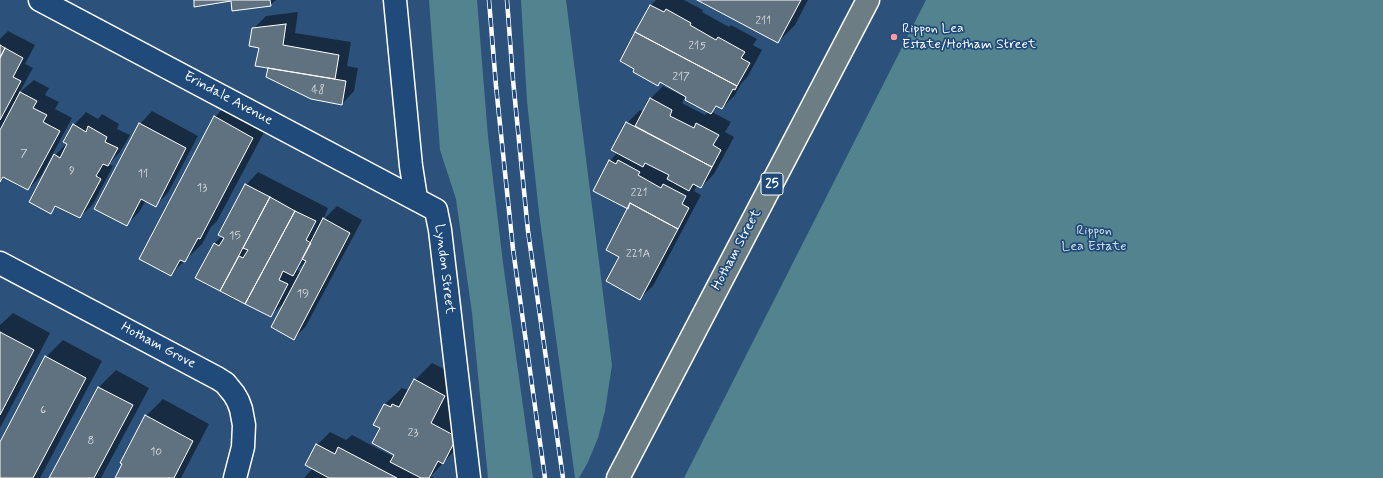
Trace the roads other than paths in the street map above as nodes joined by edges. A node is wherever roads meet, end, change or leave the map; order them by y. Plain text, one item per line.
1 (40, 0) edge
2 (395, 0) edge
3 (868, 0) edge
4 (416, 198) junction
5 (0, 263) edge
6 (235, 478) edge
7 (469, 478) edge
8 (618, 478) edge

1 - 4 street, Erindale Avenue
2 - 4 street
3 - 8 main road, Hotham Street / 25
4 - 7 street, Lyndon Street
5 - 6 street, Hotham Grove

